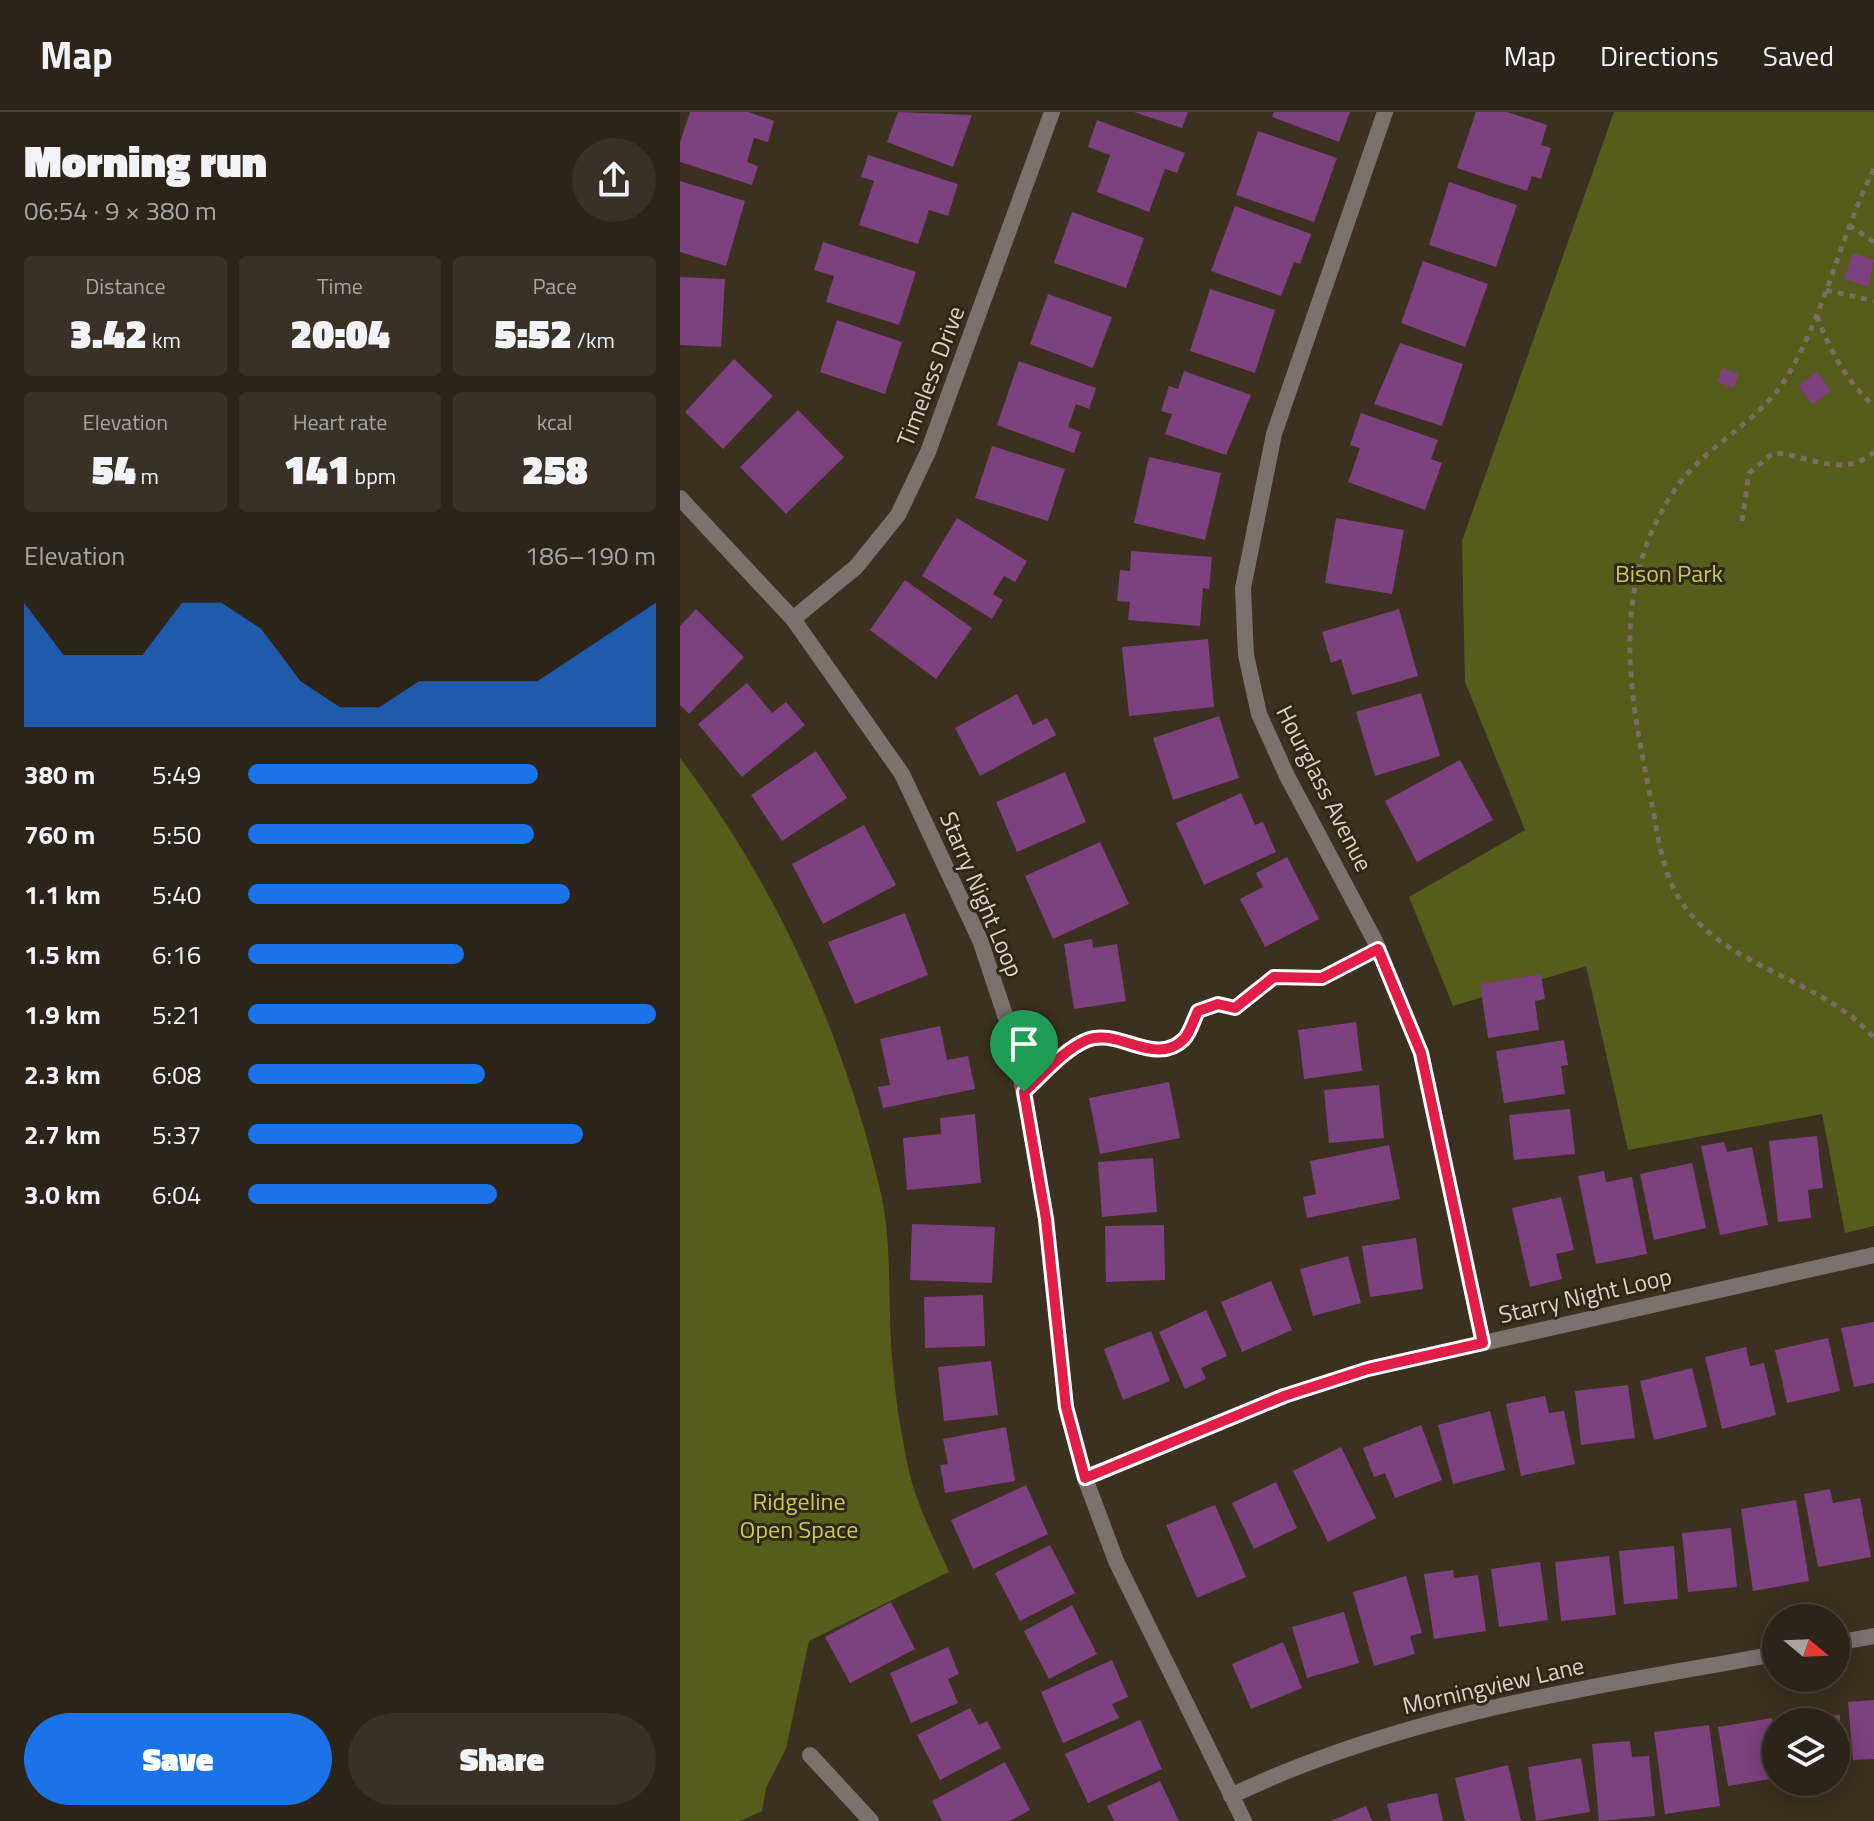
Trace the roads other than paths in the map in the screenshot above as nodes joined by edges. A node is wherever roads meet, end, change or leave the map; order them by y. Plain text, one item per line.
1 (1052, 112) edge
2 (1385, 112) edge
3 (680, 498) edge
4 (793, 619) junction
5 (1874, 1255) edge
6 (1483, 1343) junction
7 (1085, 1478) junction
8 (1874, 1636) edge
9 (1850, 1640) edge
10 (1762, 1657) edge
11 (810, 1755) dead end
12 (1231, 1796) junction
13 (871, 1821) edge
14 (1244, 1821) edge

1 - 4 street, Timeless Drive
2 - 6 street, Hourglass Avenue
3 - 4 street, Starry Night Loop
4 - 7 street, Starry Night Loop
5 - 6 street, Starry Night Loop
6 - 7 street, Starry Night Loop
7 - 12 street, Starry Night Loop
8 - 9 street
10 - 12 street, Morningview Lane
11 - 13 street
12 - 14 street, Starry Night Loop

